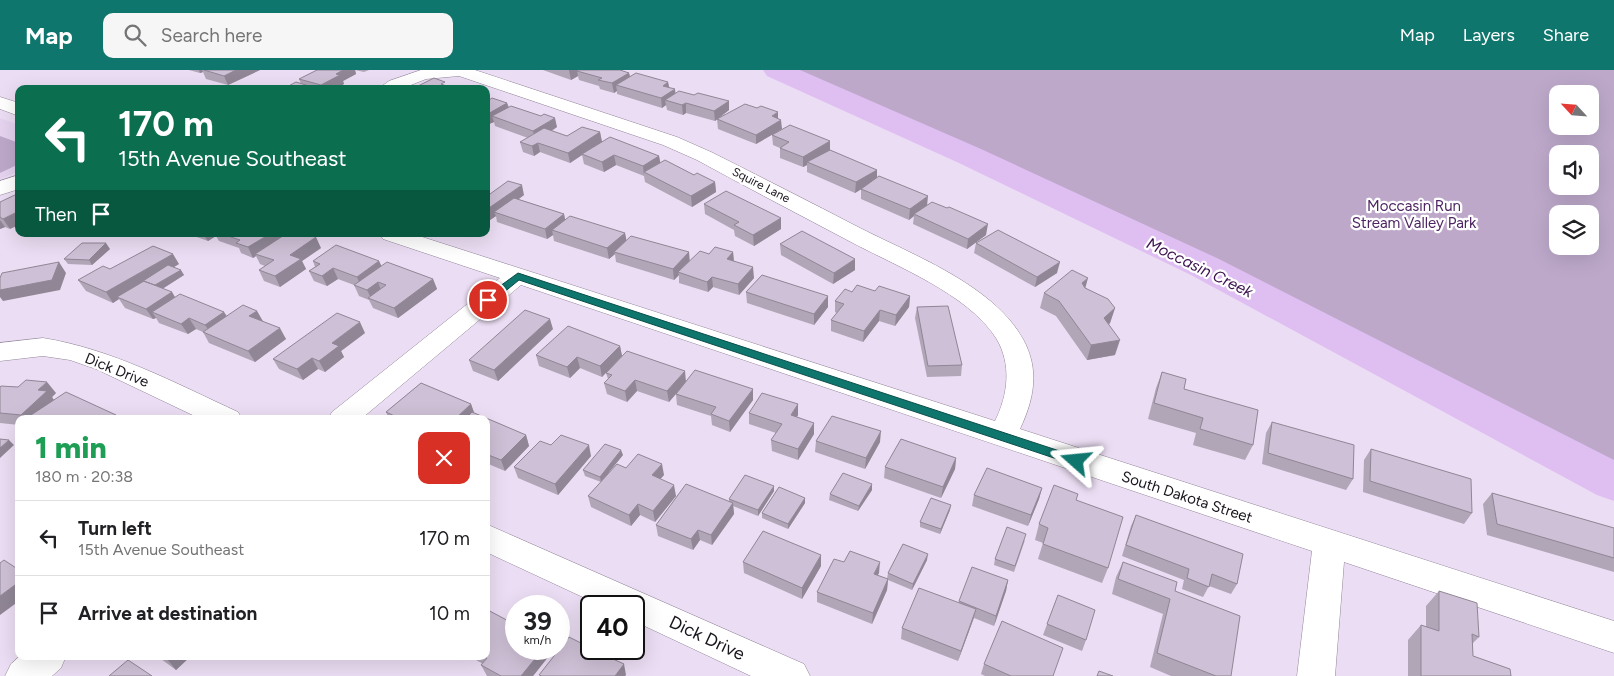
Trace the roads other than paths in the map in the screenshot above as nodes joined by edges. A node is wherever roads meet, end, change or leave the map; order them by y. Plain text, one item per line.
1 (396, 85) edge
2 (0, 103) edge
3 (15, 109) edge
4 (15, 183) edge
5 (0, 189) edge
6 (400, 237) edge
7 (518, 276) junction
8 (0, 352) edge
9 (219, 415) edge
10 (347, 415) edge
11 (1002, 437) junction
12 (490, 539) edge
13 (1329, 544) junction
14 (1614, 637) edge
15 (43, 660) edge
16 (24, 676) edge
17 (791, 676) edge
18 (1316, 676) edge

1 - 11 street, Squire Lane
2 - 3 street
4 - 5 street
6 - 7 street, South Dakota Street
7 - 10 street
7 - 11 street, South Dakota Street
8 - 9 street, Dick Drive
11 - 13 street, South Dakota Street
12 - 17 street, Dick Drive
13 - 14 street, South Dakota Street
13 - 18 street
15 - 16 street

